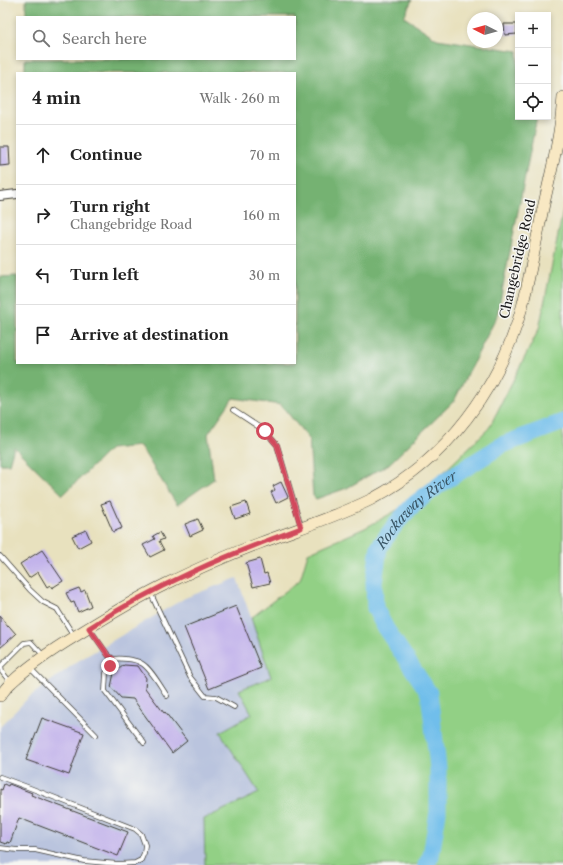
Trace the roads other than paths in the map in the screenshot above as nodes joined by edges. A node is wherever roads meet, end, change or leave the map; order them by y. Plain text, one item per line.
1 (563, 97) edge
2 (16, 194) edge
3 (0, 196) edge
4 (233, 410) dead end
5 (301, 528) junction
6 (0, 556) edge
7 (150, 592) junction
8 (89, 628) junction
9 (75, 637) junction
10 (44, 657) junction
11 (113, 659) junction
12 (30, 667) junction
13 (11, 683) junction
14 (0, 696) edge
15 (167, 696) dead end
16 (234, 707) dead end
17 (96, 735) dead end
18 (144, 743) dead end
19 (0, 777) edge
20 (0, 848) edge

1 - 5 main road, Changebridge Road
2 - 3 street
4 - 5 lane
5 - 7 main road, Changebridge Road
6 - 9 lane
7 - 8 main road, Changebridge Road
7 - 16 lane
8 - 9 main road, Changebridge Road
8 - 11 lane
9 - 10 main road, Changebridge Road
10 - 12 main road, Changebridge Road
10 - 13 lane
11 - 15 lane
11 - 18 lane
12 - 13 main road, Changebridge Road
12 - 17 lane
13 - 14 main road, Changebridge Road
19 - 20 lane

